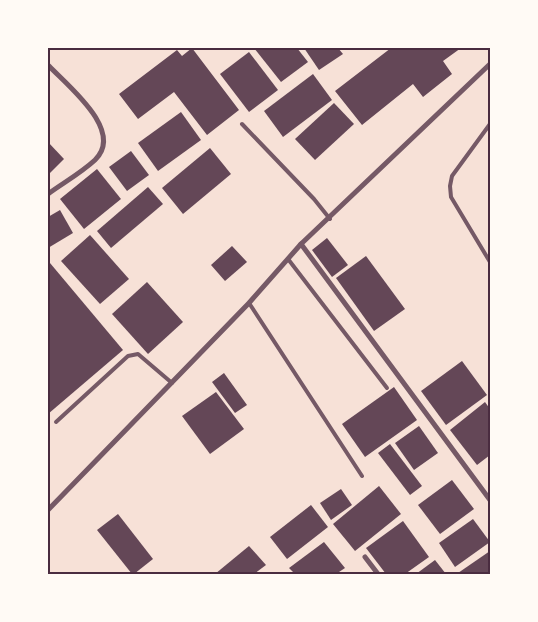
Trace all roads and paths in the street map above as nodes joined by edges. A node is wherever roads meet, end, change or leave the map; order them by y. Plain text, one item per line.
1 (490, 64) edge
2 (48, 66) edge
3 (242, 124) dead end
4 (490, 124) edge
5 (48, 194) edge
6 (330, 219) junction
7 (301, 244) junction
8 (288, 258) junction
9 (490, 262) edge
10 (249, 303) junction
11 (172, 383) junction
12 (387, 388) dead end
13 (56, 422) dead end
14 (362, 476) dead end
15 (490, 500) edge
16 (48, 510) edge
17 (365, 557) dead end
18 (378, 574) edge

1 - 6 street
2 - 5 street
3 - 6 lane
4 - 9 lane
6 - 7 street
7 - 8 street
7 - 15 street
8 - 10 street
8 - 12 lane
10 - 11 street
10 - 14 lane
11 - 13 lane
11 - 16 street
17 - 18 street

